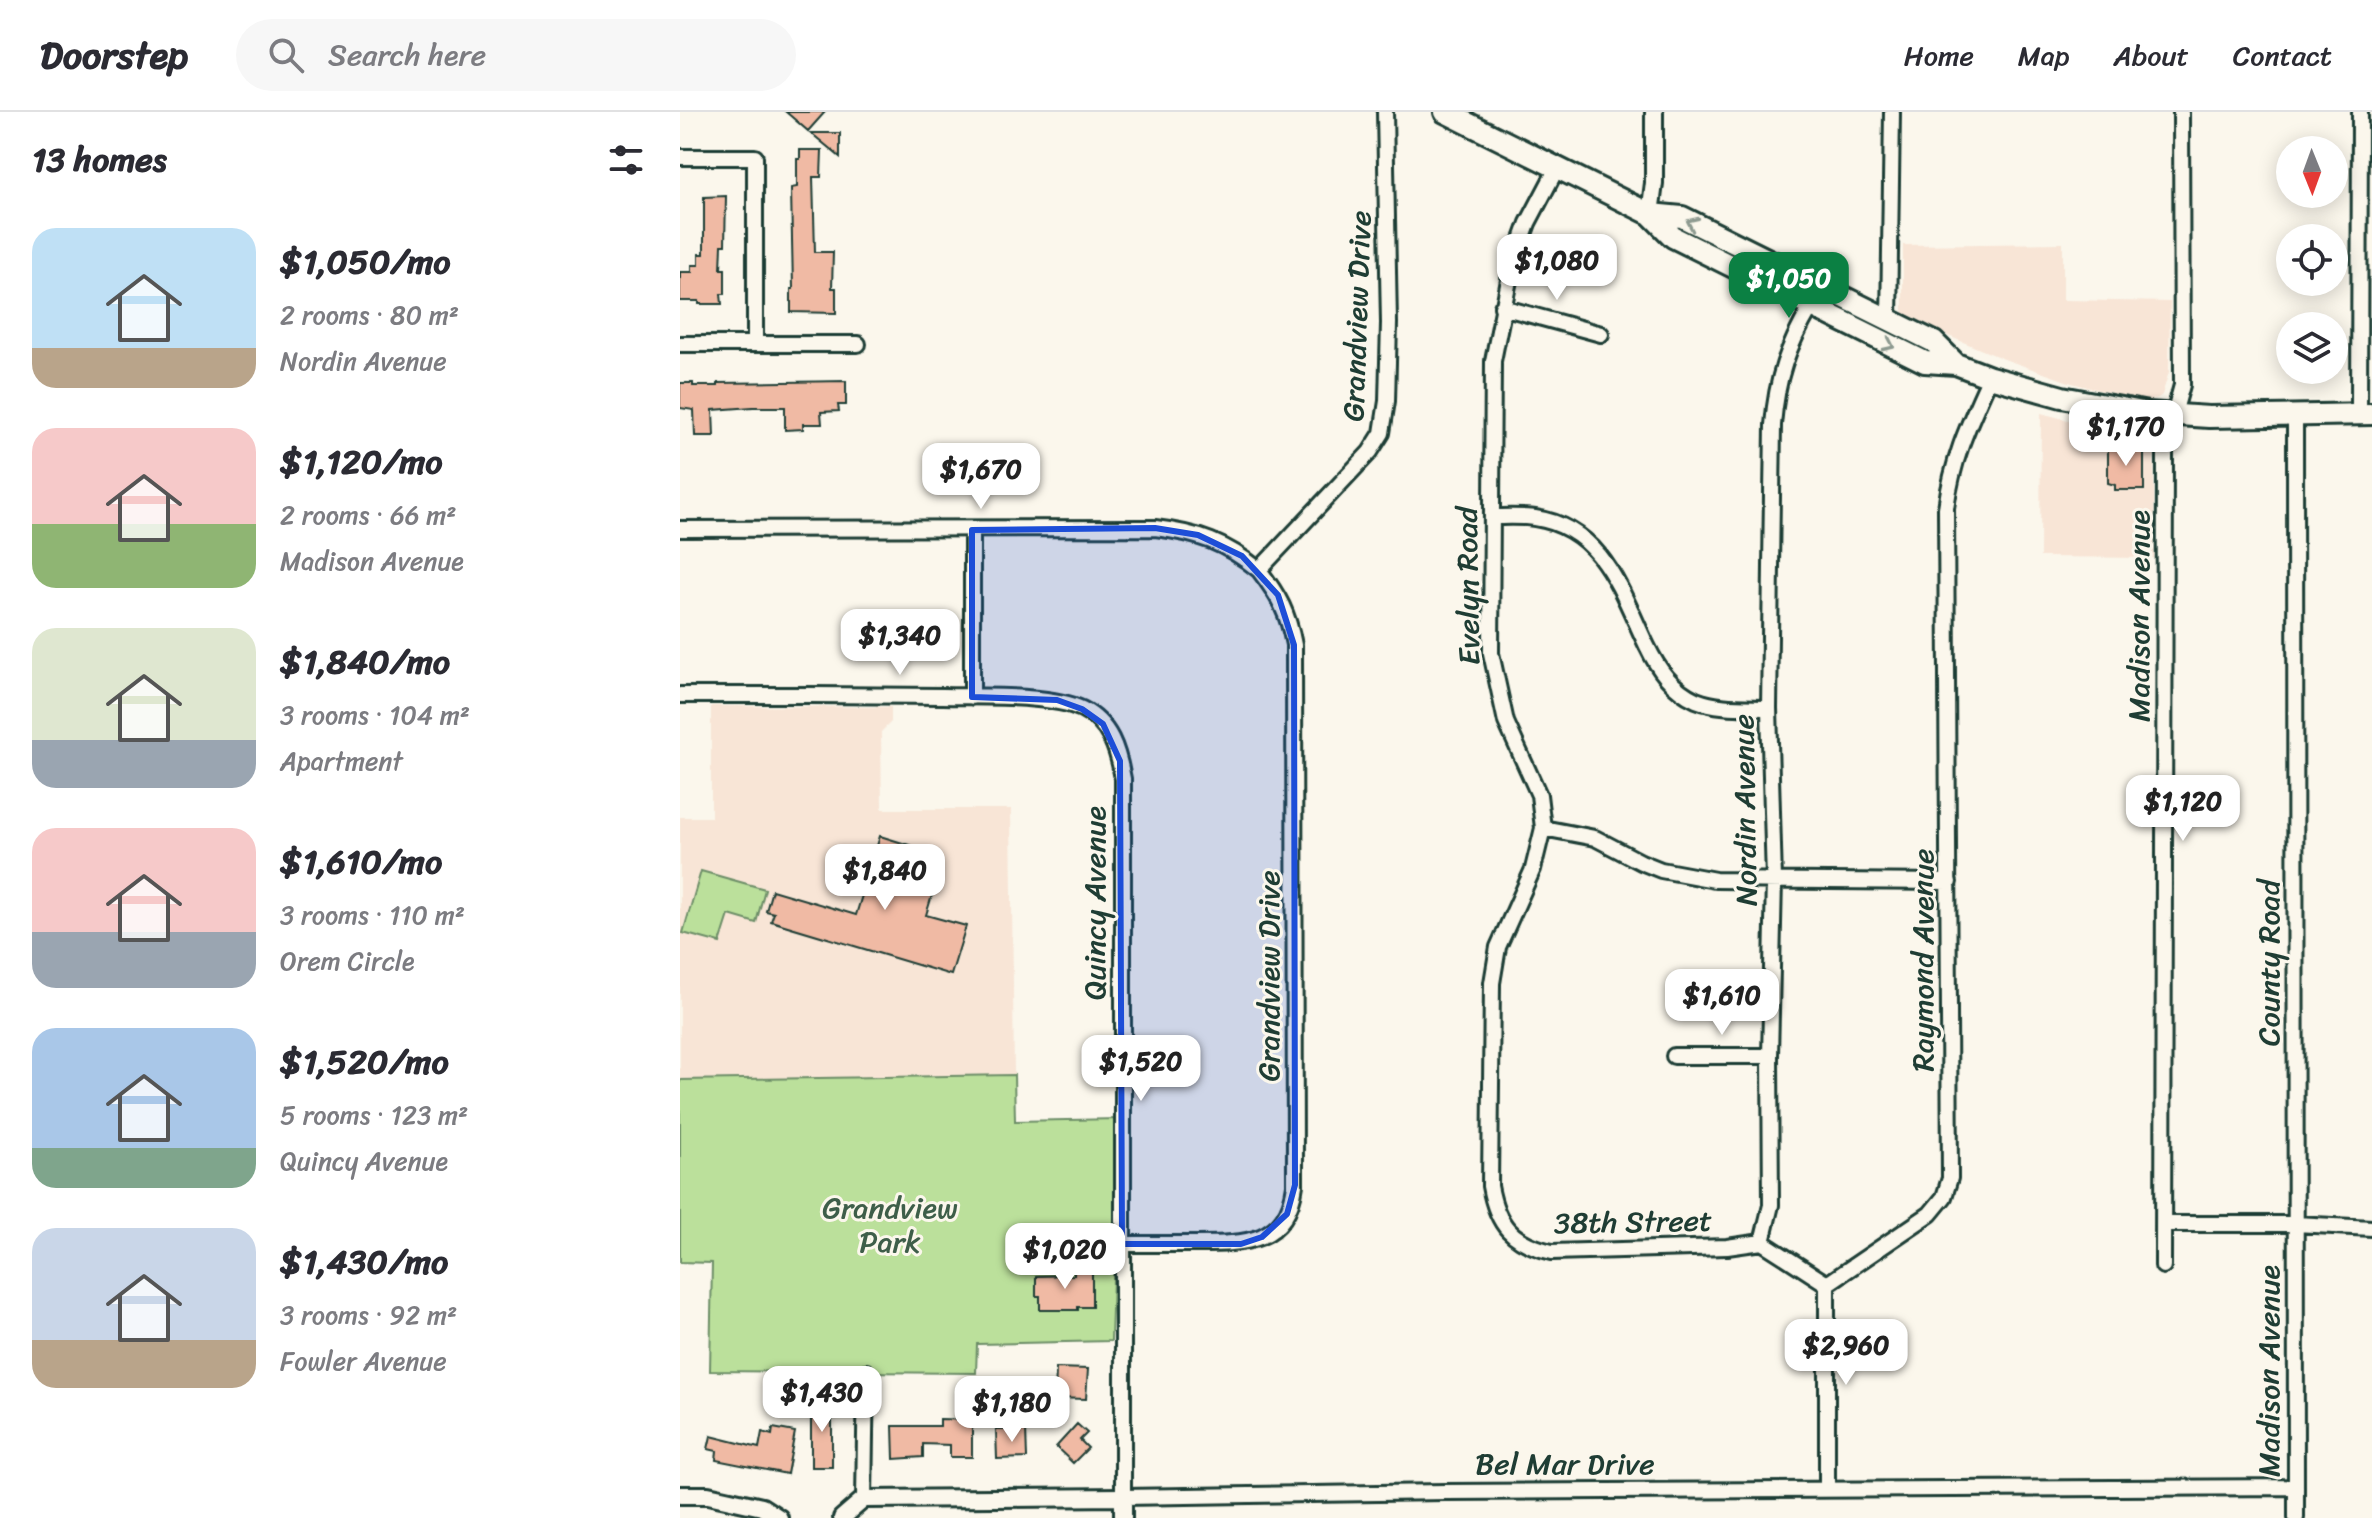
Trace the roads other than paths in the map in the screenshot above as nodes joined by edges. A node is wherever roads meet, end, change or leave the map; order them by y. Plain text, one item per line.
1 (1385, 112) edge
2 (1445, 112) edge
3 (1654, 112) edge
4 (1892, 112) edge
5 (2181, 112) edge
6 (2360, 112) edge
7 (2366, 134) edge
8 (680, 157) edge
9 (1557, 168) junction
10 (1650, 214) junction
11 (1502, 307) junction
12 (1811, 307) junction
13 (1889, 321) junction
14 (1601, 334) dead end
15 (2366, 340) edge
16 (680, 344) edge
17 (755, 344) junction
18 (858, 344) dead end
19 (1956, 364) junction
20 (1990, 377) junction
21 (2295, 414) junction
22 (2366, 414) edge
23 (2174, 415) junction
24 (1492, 517) junction
25 (680, 529) edge
26 (972, 530) junction
27 (1259, 570) junction
28 (680, 695) edge
29 (972, 697) junction
30 (1769, 708) junction
31 (1543, 828) junction
32 (1774, 880) junction
33 (1949, 882) junction
34 (1674, 1056) dead end
35 (1770, 1056) junction
36 (2164, 1224) junction
37 (2295, 1224) junction
38 (2372, 1228) edge
39 (1509, 1232) joint
40 (1762, 1242) junction
41 (1122, 1244) junction
42 (2163, 1266) dead end
43 (1827, 1284) junction
44 (866, 1372) dead end
45 (2296, 1487) junction
46 (1827, 1490) junction
47 (680, 1495) edge
48 (1123, 1497) junction
49 (864, 1499) junction
50 (779, 1518) edge
51 (842, 1518) edge
52 (1123, 1518) edge
53 (2296, 1518) edge

1 - 27 street, Grandview Drive
2 - 9 main road
3 - 10 street
4 - 13 street
5 - 23 street, Madison Avenue
6 - 7 street
7 - 15 street
8 - 17 street
9 - 10 main road
9 - 11 street, Evelyn Road
10 - 12 main road
13 -> 10 main road
11 - 14 street
11 - 24 street, Evelyn Road
12 -> 19 main road
12 - 30 street, Nordin Avenue
13 - 19 main road
15 - 22 street
16 - 17 street
17 - 18 street
19 - 20 main road
20 - 23 main road
20 - 33 street, Raymond Avenue
21 - 22 main road
21 - 23 main road
21 - 37 street, County Road
23 - 36 street, Madison Avenue
24 - 30 street
24 - 31 street, Evelyn Road
25 - 26 street, Grandview Drive
26 - 27 street, Grandview Drive
26 - 29 street
27 - 41 street, Grandview Drive
28 - 29 street
29 - 41 street, Quincy Avenue
30 - 32 street, Nordin Avenue
31 - 32 street
31 - 39 street, Evelyn Road
32 - 33 street
32 - 35 street, Nordin Avenue
33 - 43 street, Raymond Avenue
34 - 35 street
35 - 40 street, Nordin Avenue
36 - 37 street
36 - 42 street, Madison Avenue
37 - 38 street
37 - 45 street, Madison Avenue
39 - 40 street, 38th Street
40 - 43 street
41 - 48 street, Quincy Avenue
43 - 46 street
44 - 49 street
45 - 46 street, Bel Mar Drive
45 - 53 street, Madison Avenue
46 - 48 street, Bel Mar Drive
47 - 50 street
48 - 49 street, Bel Mar Drive
48 - 52 street, Quincy Avenue
49 - 51 street

